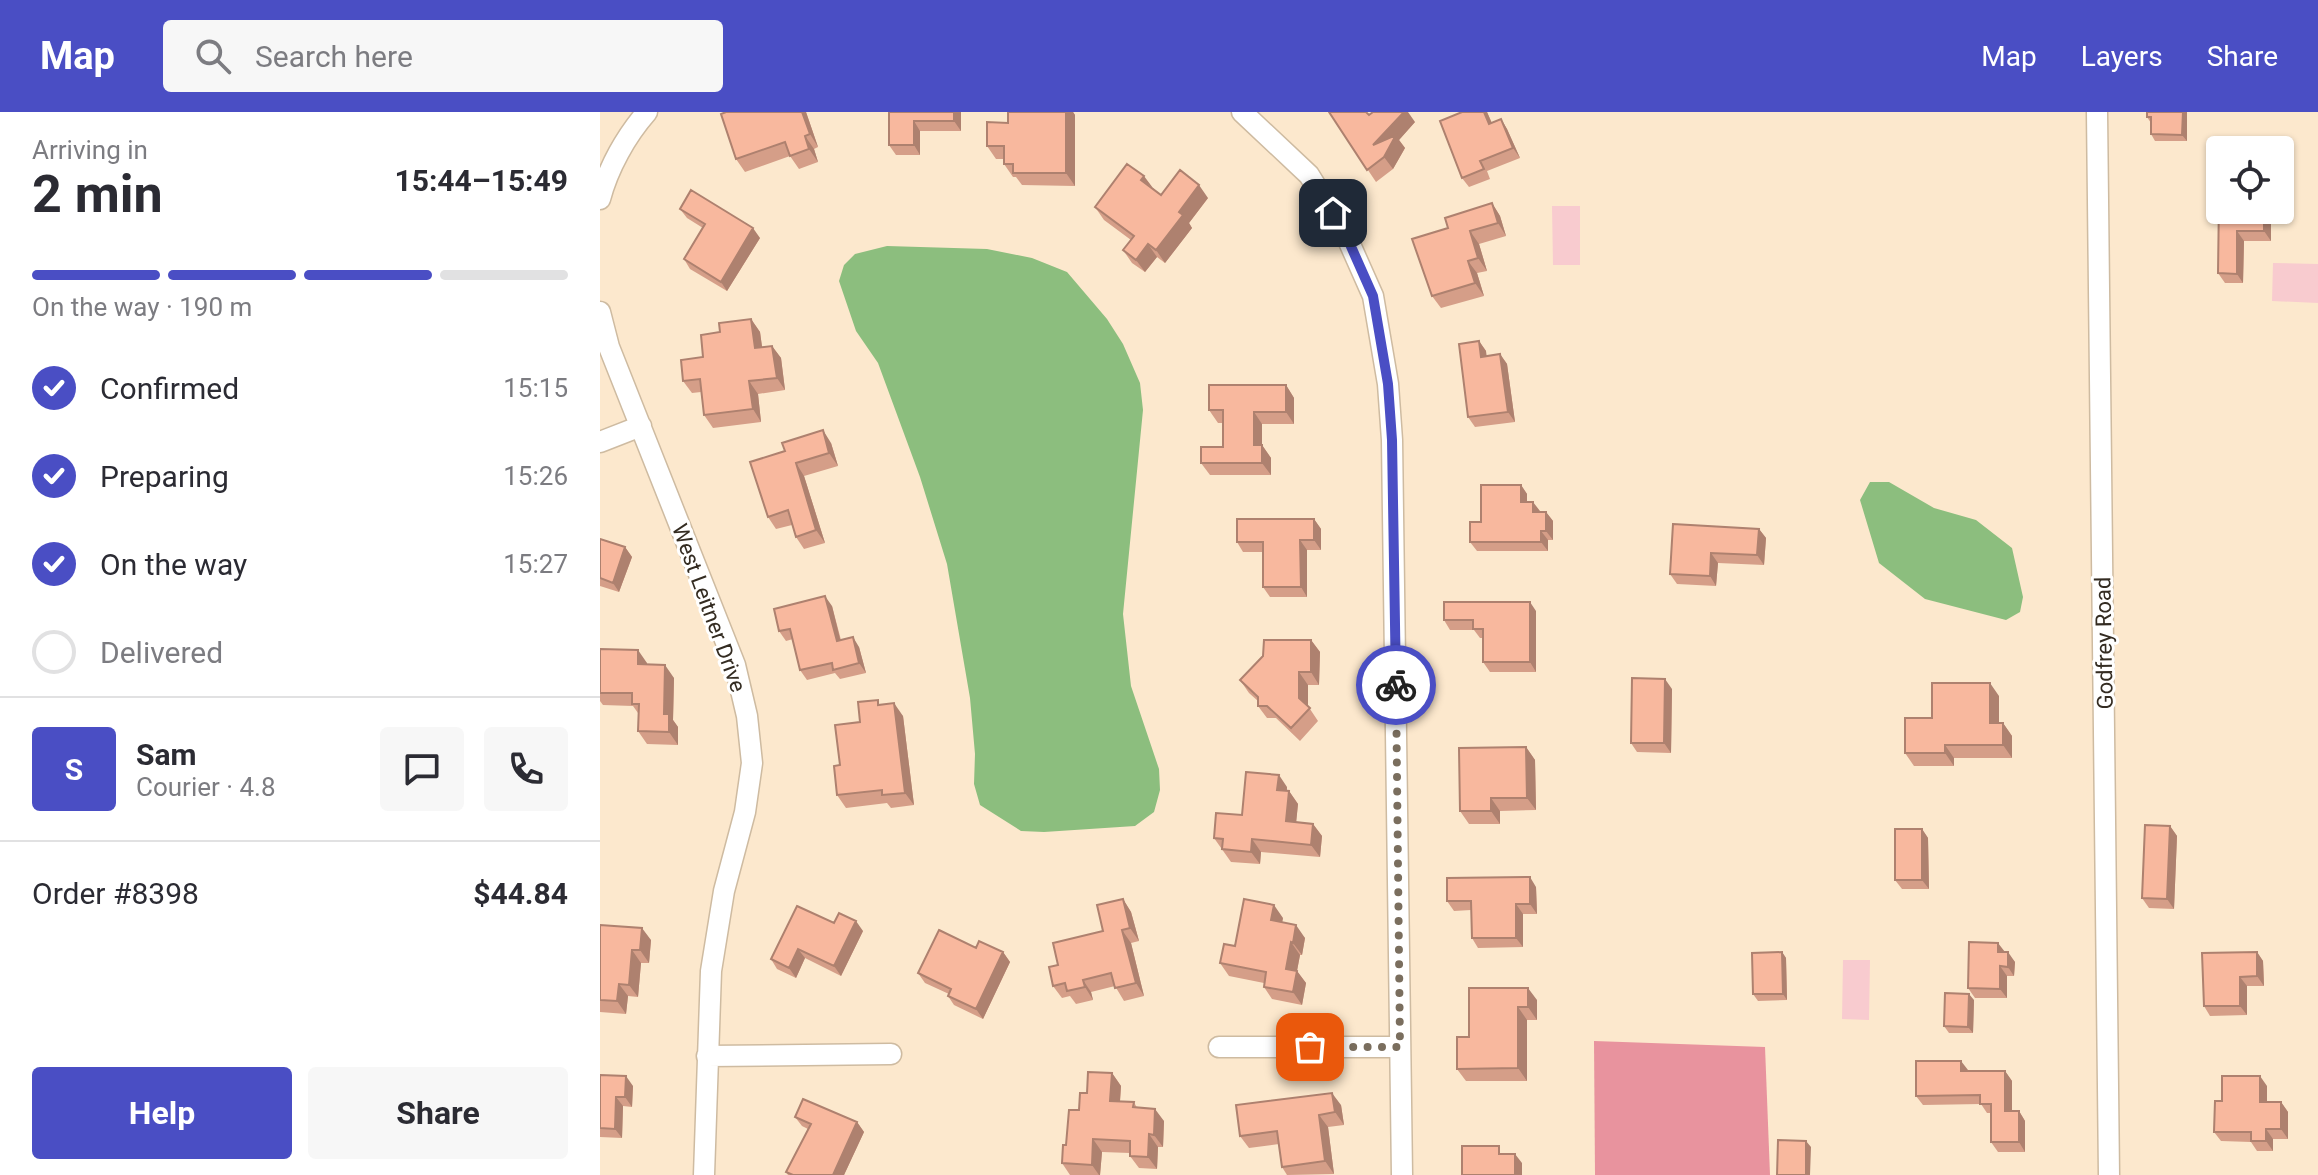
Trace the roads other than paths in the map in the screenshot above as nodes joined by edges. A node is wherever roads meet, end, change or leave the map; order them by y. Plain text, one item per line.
1 (647, 112) edge
2 (1242, 112) edge
3 (2097, 112) edge
4 (600, 199) edge
5 (600, 312) edge
6 (641, 426) junction
7 (600, 442) edge
8 (1219, 1047) dead end
9 (1400, 1047) junction
10 (891, 1054) dead end
11 (707, 1056) junction
12 (704, 1175) edge
13 (1402, 1175) edge
14 (2109, 1175) edge

1 - 4 street
2 - 9 street
3 - 14 street, Godfrey Road
5 - 6 street, West Leitner Drive
6 - 7 street
6 - 11 street, West Leitner Drive
8 - 9 street
9 - 13 street
10 - 11 street
11 - 12 street, West Leitner Drive

